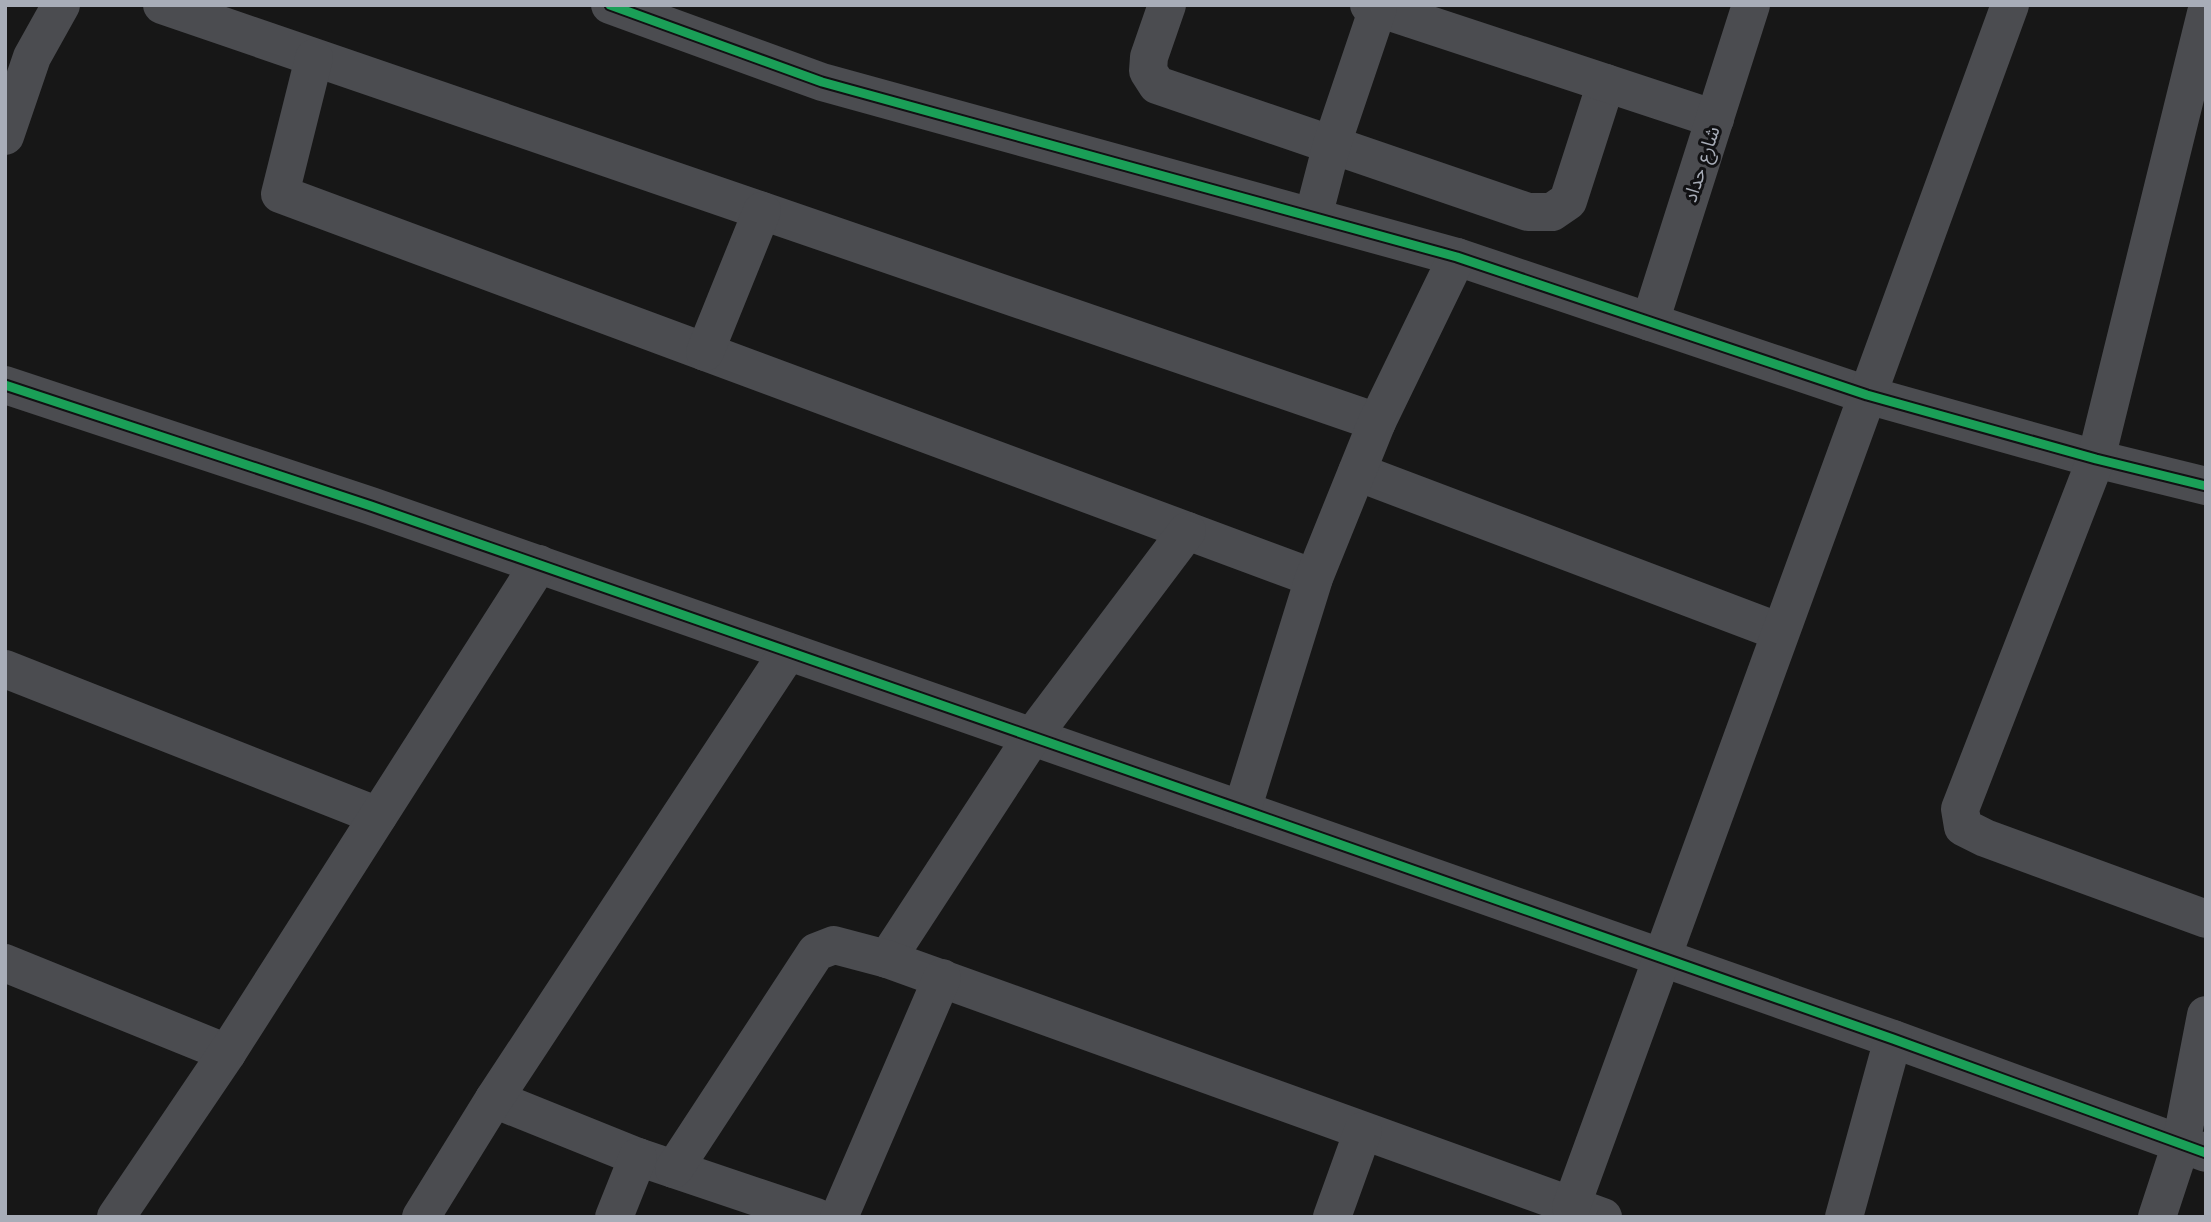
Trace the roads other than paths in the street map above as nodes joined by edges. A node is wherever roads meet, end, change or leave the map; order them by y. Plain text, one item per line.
1 (61, 5) edge
2 (162, 5) edge
3 (610, 5) edge
4 (1167, 5) edge
5 (1751, 5) edge
6 (2010, 5) edge
7 (1373, 7) edge
8 (2206, 13) edge
9 (314, 58) junction
10 (1606, 83) junction
11 (1715, 119) junction
12 (5, 136) edge
13 (1332, 144) junction
14 (762, 211) junction
15 (1312, 217) junction
16 (1457, 257) junction
17 (1650, 322) junction
18 (705, 352) junction
19 (5, 385) edge
20 (1867, 395) junction
21 (1377, 422) junction
22 (2096, 459) junction
23 (1357, 472) junction
24 (2206, 486) edge
25 (1187, 531) junction
26 (539, 564) junction
27 (1314, 578) junction
28 (1780, 632) junction
29 (788, 652) junction
30 (5, 669) edge
31 (1032, 737) junction
32 (1242, 810) junction
33 (379, 816) junction
34 (2206, 919) edge
35 (1661, 956) junction
36 (887, 959) junction
37 (5, 963) edge
38 (942, 978) junction
39 (2206, 1015) edge
40 (1893, 1039) junction
41 (227, 1053) junction
42 (494, 1099) junction
43 (1363, 1131) junction
44 (2193, 1148) edge
45 (638, 1157) junction
46 (674, 1169) junction
47 (1587, 1212) edge
48 (116, 1217) edge
49 (421, 1217) edge
50 (614, 1217) edge
51 (816, 1217) edge
52 (839, 1217) edge
53 (1332, 1217) edge
54 (1844, 1217) edge
55 (2157, 1217) edge

1 - 12 street
2 - 9 street
3 - 15 street
4 - 13 street
5 - 11 street, شارع حداد
6 - 20 street
7 - 10 street
7 - 13 street
8 - 22 street
9 - 14 street
9 - 18 street
10 - 11 street
10 - 13 street
11 - 17 street, شارع حداد
13 - 15 street
14 - 18 street
14 - 21 street
15 - 16 street
16 - 17 street
16 - 21 street
17 - 20 street
18 - 25 street
19 - 26 street
20 - 22 street
20 - 28 street
21 - 23 street
22 - 24 street
22 - 34 street
23 - 27 street
23 - 28 street
25 - 27 street
25 - 31 street
26 - 29 street
26 - 33 street
27 - 32 street
28 - 35 street
29 - 31 street
29 - 42 street
30 - 33 street
31 - 32 street
31 - 36 street
32 - 35 street
33 - 41 street
35 - 40 street
35 - 47 street
36 - 38 street
36 - 46 street
37 - 41 street
38 - 43 street
38 - 52 street
39 - 44 street
40 - 44 street
40 - 54 street
41 - 48 street
42 - 45 street
42 - 49 street
43 - 47 street
43 - 53 street
44 - 55 street
45 - 46 street
45 - 50 street
46 - 51 street

